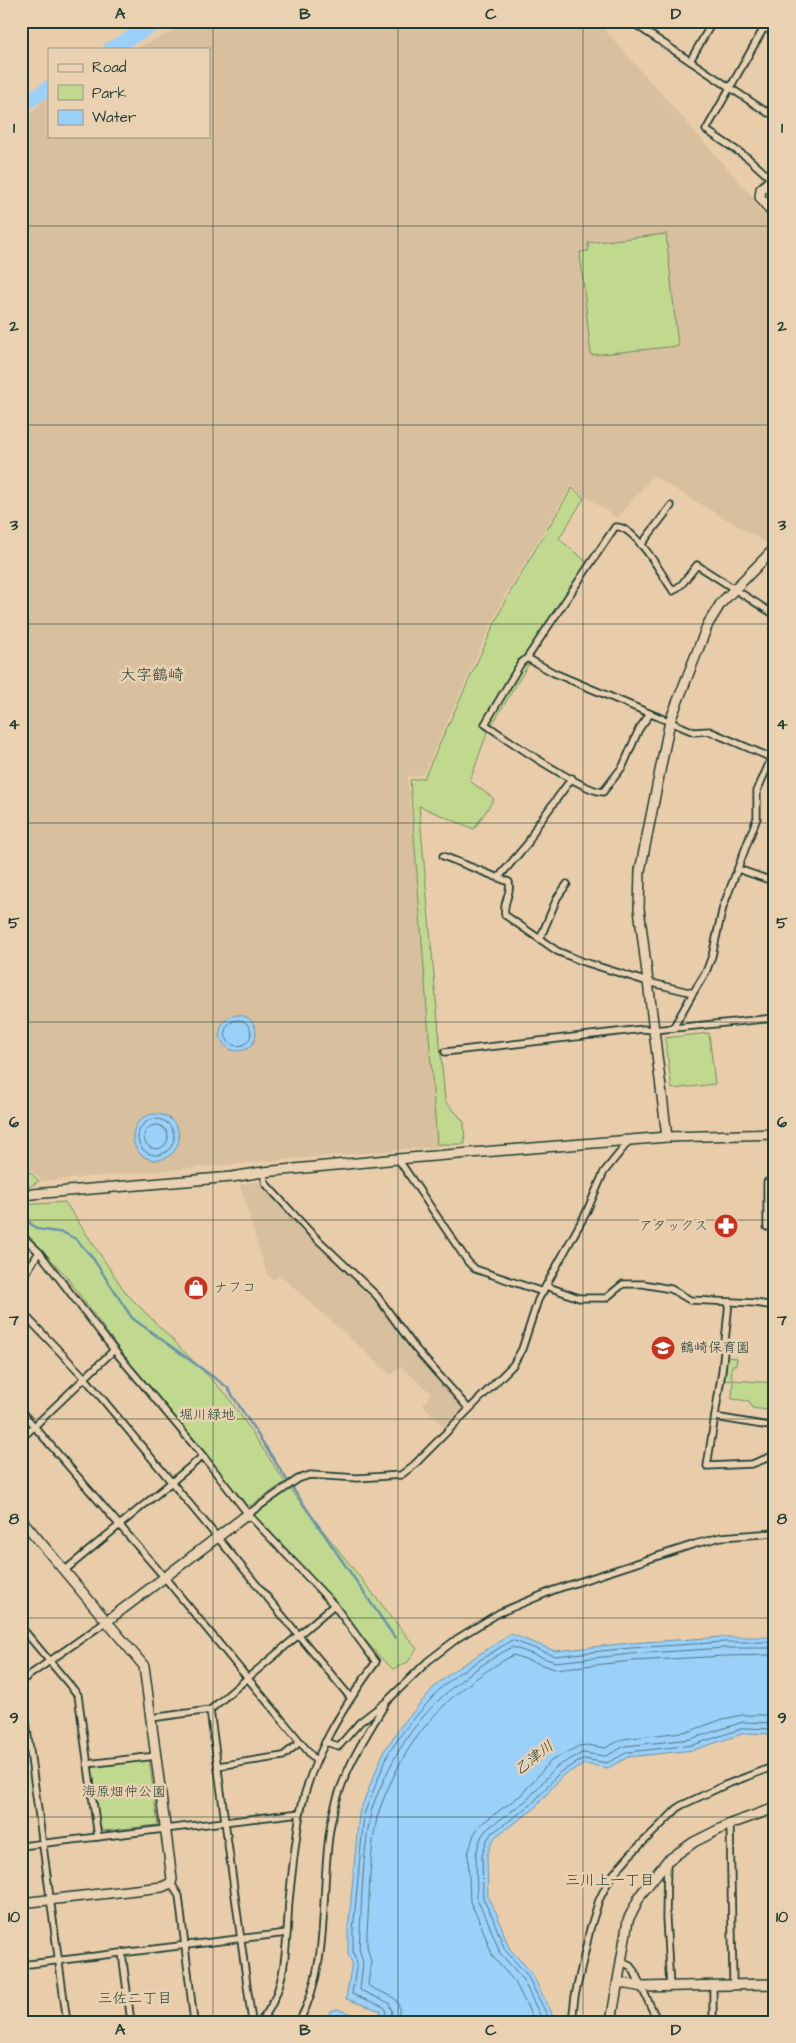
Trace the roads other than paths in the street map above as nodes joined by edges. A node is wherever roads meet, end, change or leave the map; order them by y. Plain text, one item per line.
1 (630, 21) edge
2 (714, 21) edge
3 (761, 24) edge
4 (775, 32) edge
5 (690, 61) junction
6 (730, 88) junction
7 (775, 101) edge
8 (773, 177) edge
9 (775, 217) edge
10 (670, 506) dead end
11 (641, 545) junction
12 (775, 548) edge
13 (734, 590) junction
14 (775, 615) edge
15 (527, 658) junction
16 (650, 714) junction
17 (670, 721) junction
18 (775, 750) edge
19 (772, 758) junction
20 (572, 778) junction
21 (443, 856) dead end
22 (738, 869) junction
23 (499, 877) junction
24 (775, 882) edge
25 (567, 884) dead end
26 (540, 939) junction
27 (648, 982) junction
28 (693, 993) junction
29 (775, 1018) edge
30 (673, 1028) junction
31 (654, 1030) junction
32 (445, 1052) dead end
33 (775, 1134) edge
34 (667, 1137) junction
35 (629, 1141) junction
36 (398, 1159) junction
37 (263, 1172) junction
38 (775, 1178) edge
39 (21, 1196) edge
40 (775, 1226) edge
41 (21, 1235) edge
42 (39, 1252) junction
43 (21, 1281) edge
44 (544, 1289) junction
45 (730, 1302) junction
46 (775, 1306) edge
47 (21, 1311) edge
48 (114, 1350) junction
49 (85, 1378) junction
50 (469, 1409) junction
51 (21, 1410) edge
52 (715, 1417) junction
53 (35, 1426) junction
54 (775, 1427) edge
55 (21, 1439) edge
56 (775, 1455) edge
57 (203, 1456) junction
58 (171, 1482) junction
59 (248, 1514) junction
60 (21, 1520) edge
61 (119, 1525) junction
62 (775, 1533) edge
63 (218, 1538) junction
64 (64, 1571) junction
65 (165, 1578) junction
66 (334, 1605) junction
67 (107, 1622) junction
68 (21, 1626) edge
69 (298, 1635) junction
70 (50, 1661) junction
71 (247, 1679) junction
72 (21, 1683) edge
73 (350, 1697) junction
74 (386, 1702) junction
75 (210, 1710) junction
76 (151, 1718) junction
77 (300, 1742) junction
78 (325, 1742) junction
79 (156, 1756) junction
80 (316, 1761) junction
81 (87, 1764) junction
82 (218, 1766) junction
83 (775, 1766) edge
84 (775, 1808) edge
85 (300, 1813) junction
86 (225, 1822) junction
87 (730, 1824) junction
88 (166, 1829) junction
89 (98, 1837) junction
90 (43, 1843) junction
91 (21, 1846) edge
92 (667, 1861) junction
93 (171, 1884) junction
94 (50, 1899) junction
95 (21, 1903) edge
96 (287, 1933) junction
97 (241, 1939) junction
98 (185, 1946) junction
99 (122, 1953) junction
100 (58, 1960) junction
101 (620, 1961) junction
102 (21, 1965) edge
103 (618, 1982) junction
104 (733, 1984) junction
105 (775, 1984) edge
106 (713, 1985) junction
107 (642, 1987) junction
108 (670, 1987) junction
109 (67, 2022) edge
110 (131, 2022) edge
111 (194, 2022) edge
112 (252, 2022) edge
113 (260, 2022) edge
114 (298, 2022) edge
115 (572, 2022) edge
116 (611, 2022) edge
117 (658, 2022) edge
118 (713, 2022) edge

1 - 5 street
2 - 5 street
3 - 4 street
3 - 6 street
5 - 6 street
6 - 7 street
6 - 8 street
8 - 9 street
10 - 11 street
11 - 13 street
11 - 15 street
12 - 13 street
13 - 14 street
13 - 17 street
15 - 16 street
15 - 20 street
16 - 17 street
16 - 20 street
17 - 19 street
17 - 27 street
18 - 19 street
19 - 22 street
20 - 23 street
21 - 23 street
22 - 24 street
22 - 28 street
23 - 26 street
25 - 26 street
26 - 27 street
27 - 28 street
27 - 31 street
28 - 30 street
29 - 30 street
30 - 31 street
31 - 32 street
31 - 34 street
33 - 34 street
34 - 35 street
35 - 36 street
35 - 44 street
36 - 37 street
36 - 44 street
37 - 39 street
37 - 50 street
38 - 40 street
41 - 42 street
42 - 43 street
42 - 48 street
44 - 45 street
44 - 50 street
45 - 46 street
45 - 52 street
47 - 49 street
48 - 49 street
48 - 57 street
49 - 53 street
49 - 58 street
50 - 59 street
51 - 53 street
52 - 54 street
52 - 56 street
53 - 55 street
53 - 61 street
57 - 58 street
57 - 59 street
58 - 61 street
58 - 63 street
59 - 63 street
59 - 66 street
60 - 64 street
61 - 64 street
61 - 65 street
62 - 74 street
63 - 65 street
63 - 69 street
64 - 67 street
65 - 67 street
65 - 71 street
66 - 69 street
66 - 73 street
67 - 70 street
67 - 76 street
68 - 70 street
69 - 71 street
69 - 73 street
70 - 72 street
70 - 81 street
71 - 75 street
71 - 77 street
72 - 90 street
73 - 78 street
74 - 78 street
74 - 114 street
75 - 76 street
75 - 82 street
76 - 79 street
77 - 80 street
77 - 82 street
78 - 80 street
79 - 81 street
79 - 88 street
80 - 85 street
81 - 89 street
82 - 86 street
83 - 115 street
84 - 87 street
85 - 86 street
85 - 96 street
86 - 88 street
86 - 97 street
87 - 92 street
87 - 104 street
88 - 89 street
88 - 93 street
89 - 90 street
90 - 91 street
90 - 94 street
92 - 101 street
92 - 108 street
93 - 94 street
93 - 98 street
94 - 95 street
94 - 100 street
96 - 97 street
96 - 113 street
97 - 98 street
97 - 112 street
98 - 99 street
98 - 111 street
99 - 100 street
99 - 110 street
100 - 102 street
100 - 109 street
101 - 103 street
101 - 107 street
103 - 107 street
103 - 116 street
104 - 105 street
104 - 106 street
106 - 108 street
106 - 118 street
107 - 108 street
107 - 117 street

